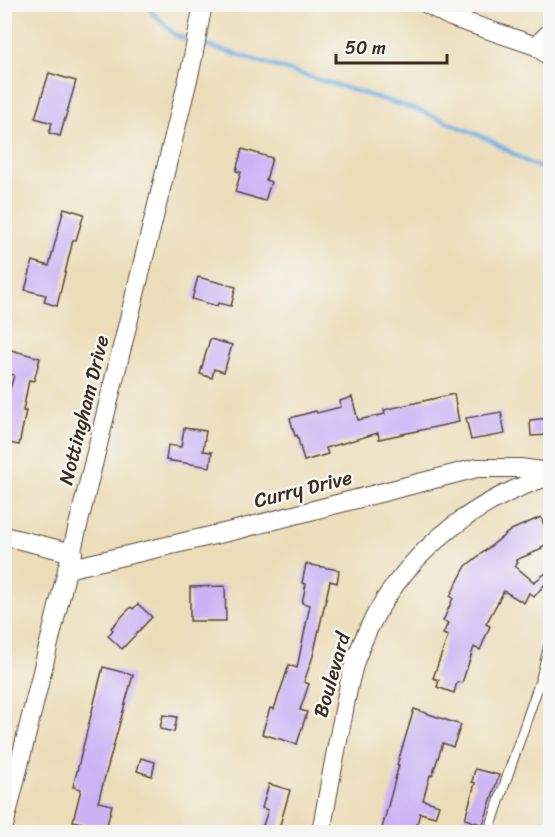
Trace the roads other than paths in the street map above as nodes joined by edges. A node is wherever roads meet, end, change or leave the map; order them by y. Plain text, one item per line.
1 (203, 4) edge
2 (427, 4) edge
3 (550, 32) edge
4 (543, 52) edge
5 (550, 474) edge
6 (4, 536) edge
7 (70, 561) junction
8 (550, 641) edge
9 (4, 826) edge
10 (321, 832) edge
11 (489, 832) edge

1 - 7 street, Nottingham Drive
2 - 4 street
3 - 4 street
5 - 7 street, Curry Drive
5 - 10 street, Boulevard
6 - 7 street
7 - 9 street, Nottingham Drive
8 - 11 lane

